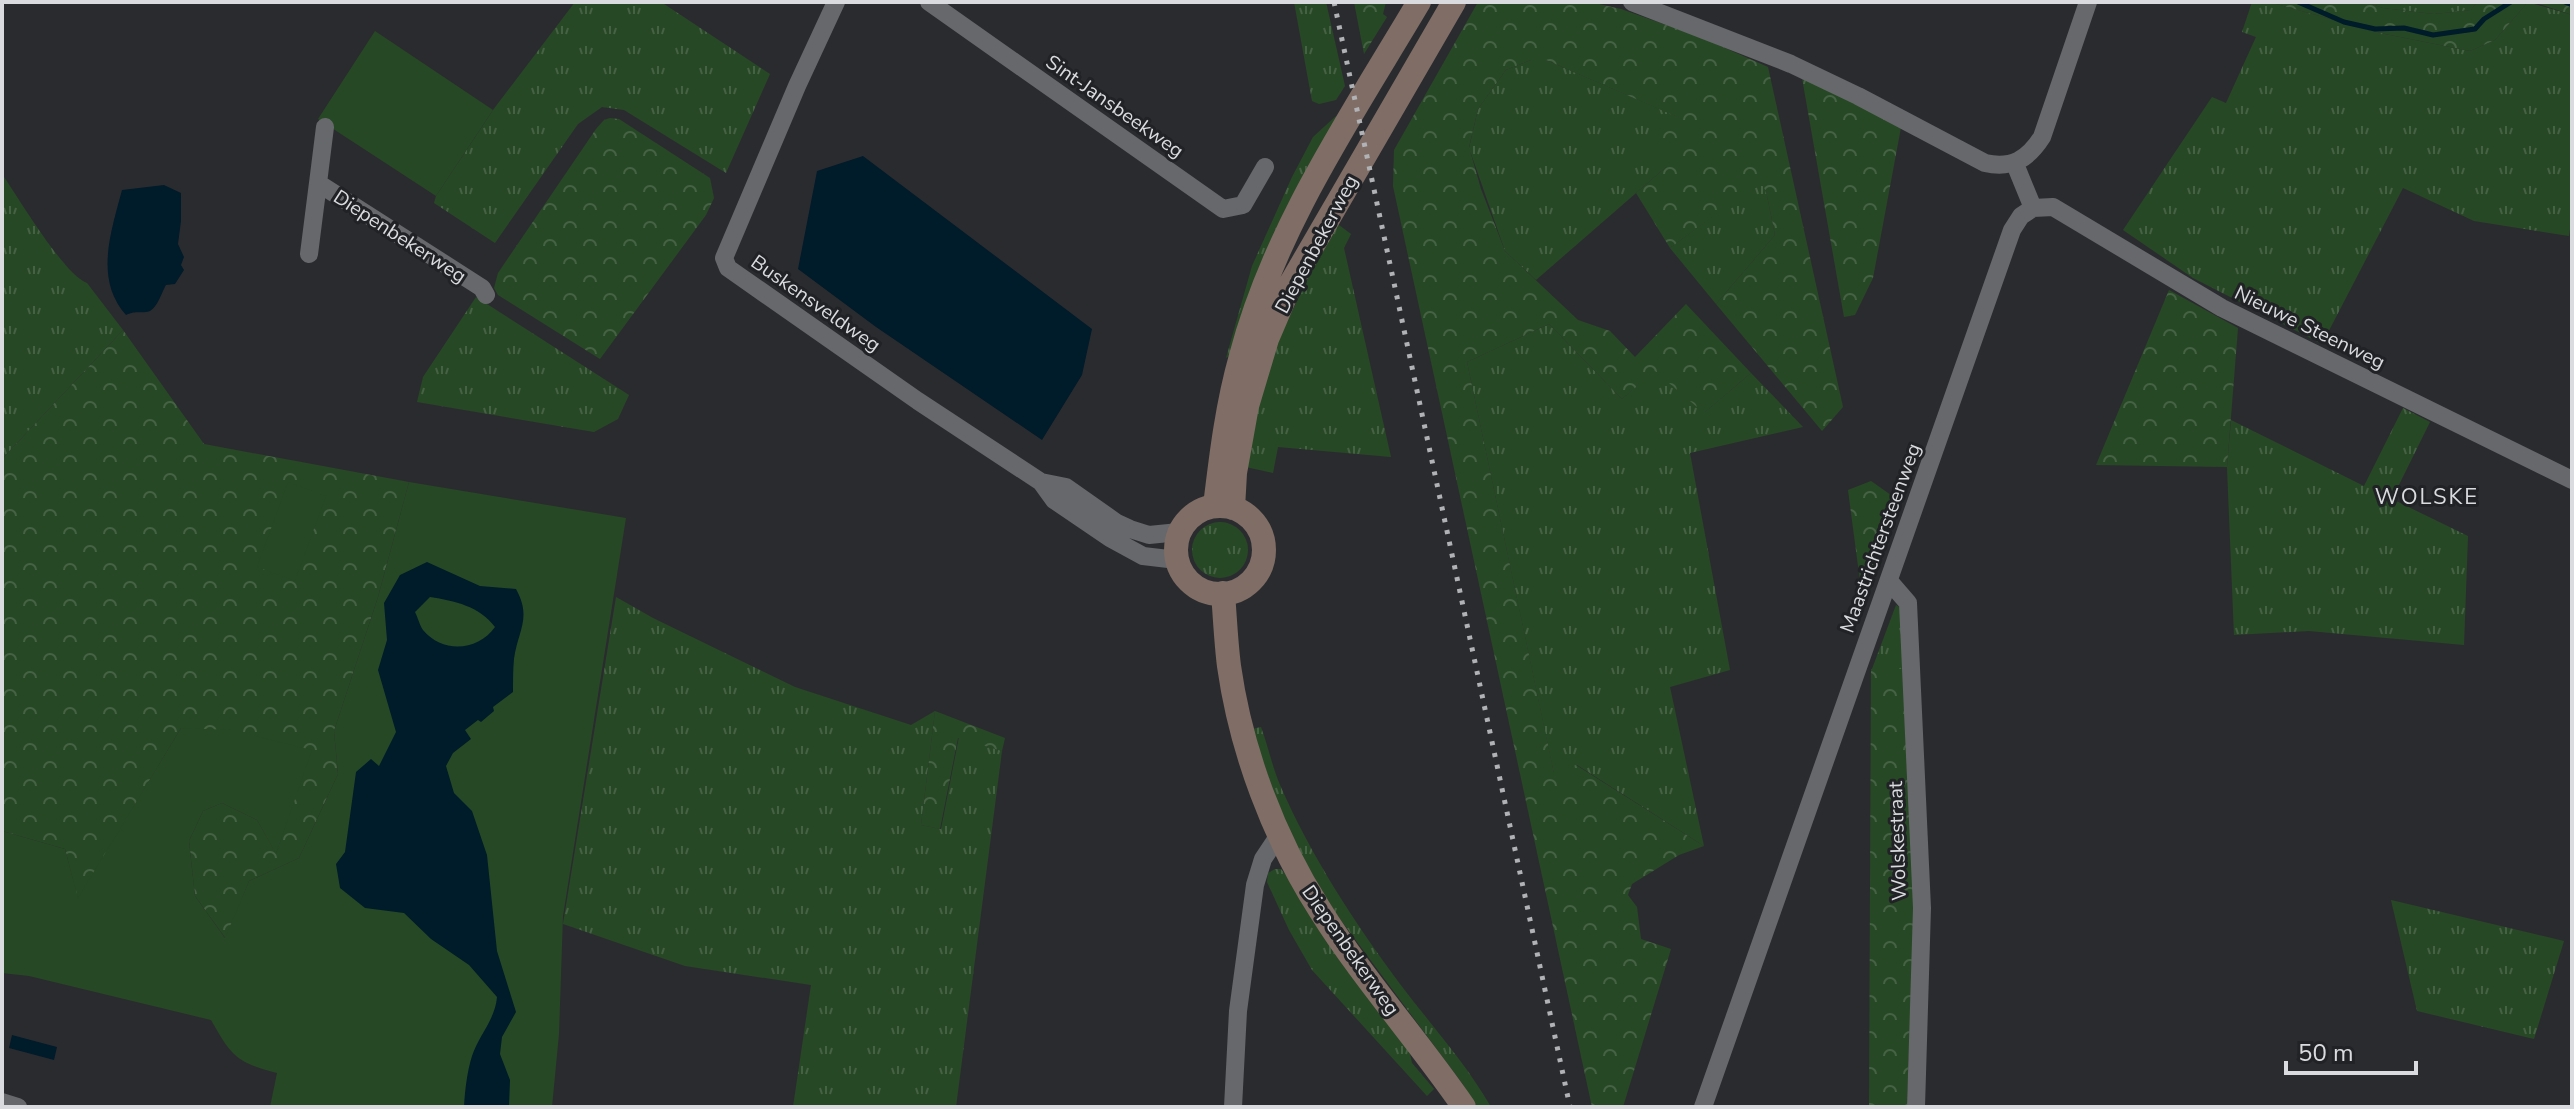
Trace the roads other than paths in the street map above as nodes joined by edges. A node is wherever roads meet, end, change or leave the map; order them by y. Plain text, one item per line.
1 (836, 2) edge
2 (929, 2) edge
3 (1419, 2) edge
4 (1632, 2) edge
5 (2088, 2) edge
6 (1454, 3) edge
7 (325, 127) dead end
8 (2015, 164) junction
9 (1265, 167) dead end
10 (318, 183) junction
11 (2033, 208) junction
12 (309, 254) dead end
13 (484, 292) dead end
14 (2572, 480) edge
15 (1041, 482) junction
16 (1224, 507) junction
17 (1179, 532) junction
18 (1177, 560) junction
19 (1889, 581) junction
20 (1223, 593) junction
21 (1279, 835) junction
22 (2, 1102) edge
23 (18, 1107) edge
24 (1233, 1107) edge
25 (1464, 1107) edge
26 (1703, 1107) edge
27 (1916, 1107) edge

1 - 15 street, Buskensveldweg
2 - 9 street, Sint-Jansbeekweg
3 - 16 main road, Diepenbekerweg
4 - 8 street
5 - 8 street
6 - 16 main road, Diepenbekerweg
7 - 10 street, Diepenbekerweg
8 - 11 street
10 - 12 street, Diepenbekerweg
10 - 13 street, Diepenbekerweg
11 - 14 street, Nieuwe Steenweg
11 - 19 street, Maastrichtersteenweg
15 - 17 street, Buskensveldweg
15 - 18 street, Buskensveldweg
16 - 17 main road
16 - 20 main road
17 - 18 main road
18 - 20 main road
19 - 26 street, Maastrichtersteenweg
19 - 27 street, Wolskestraat
20 - 21 main road, Diepenbekerweg
21 - 24 street
21 - 25 main road, Diepenbekerweg
22 - 23 street

